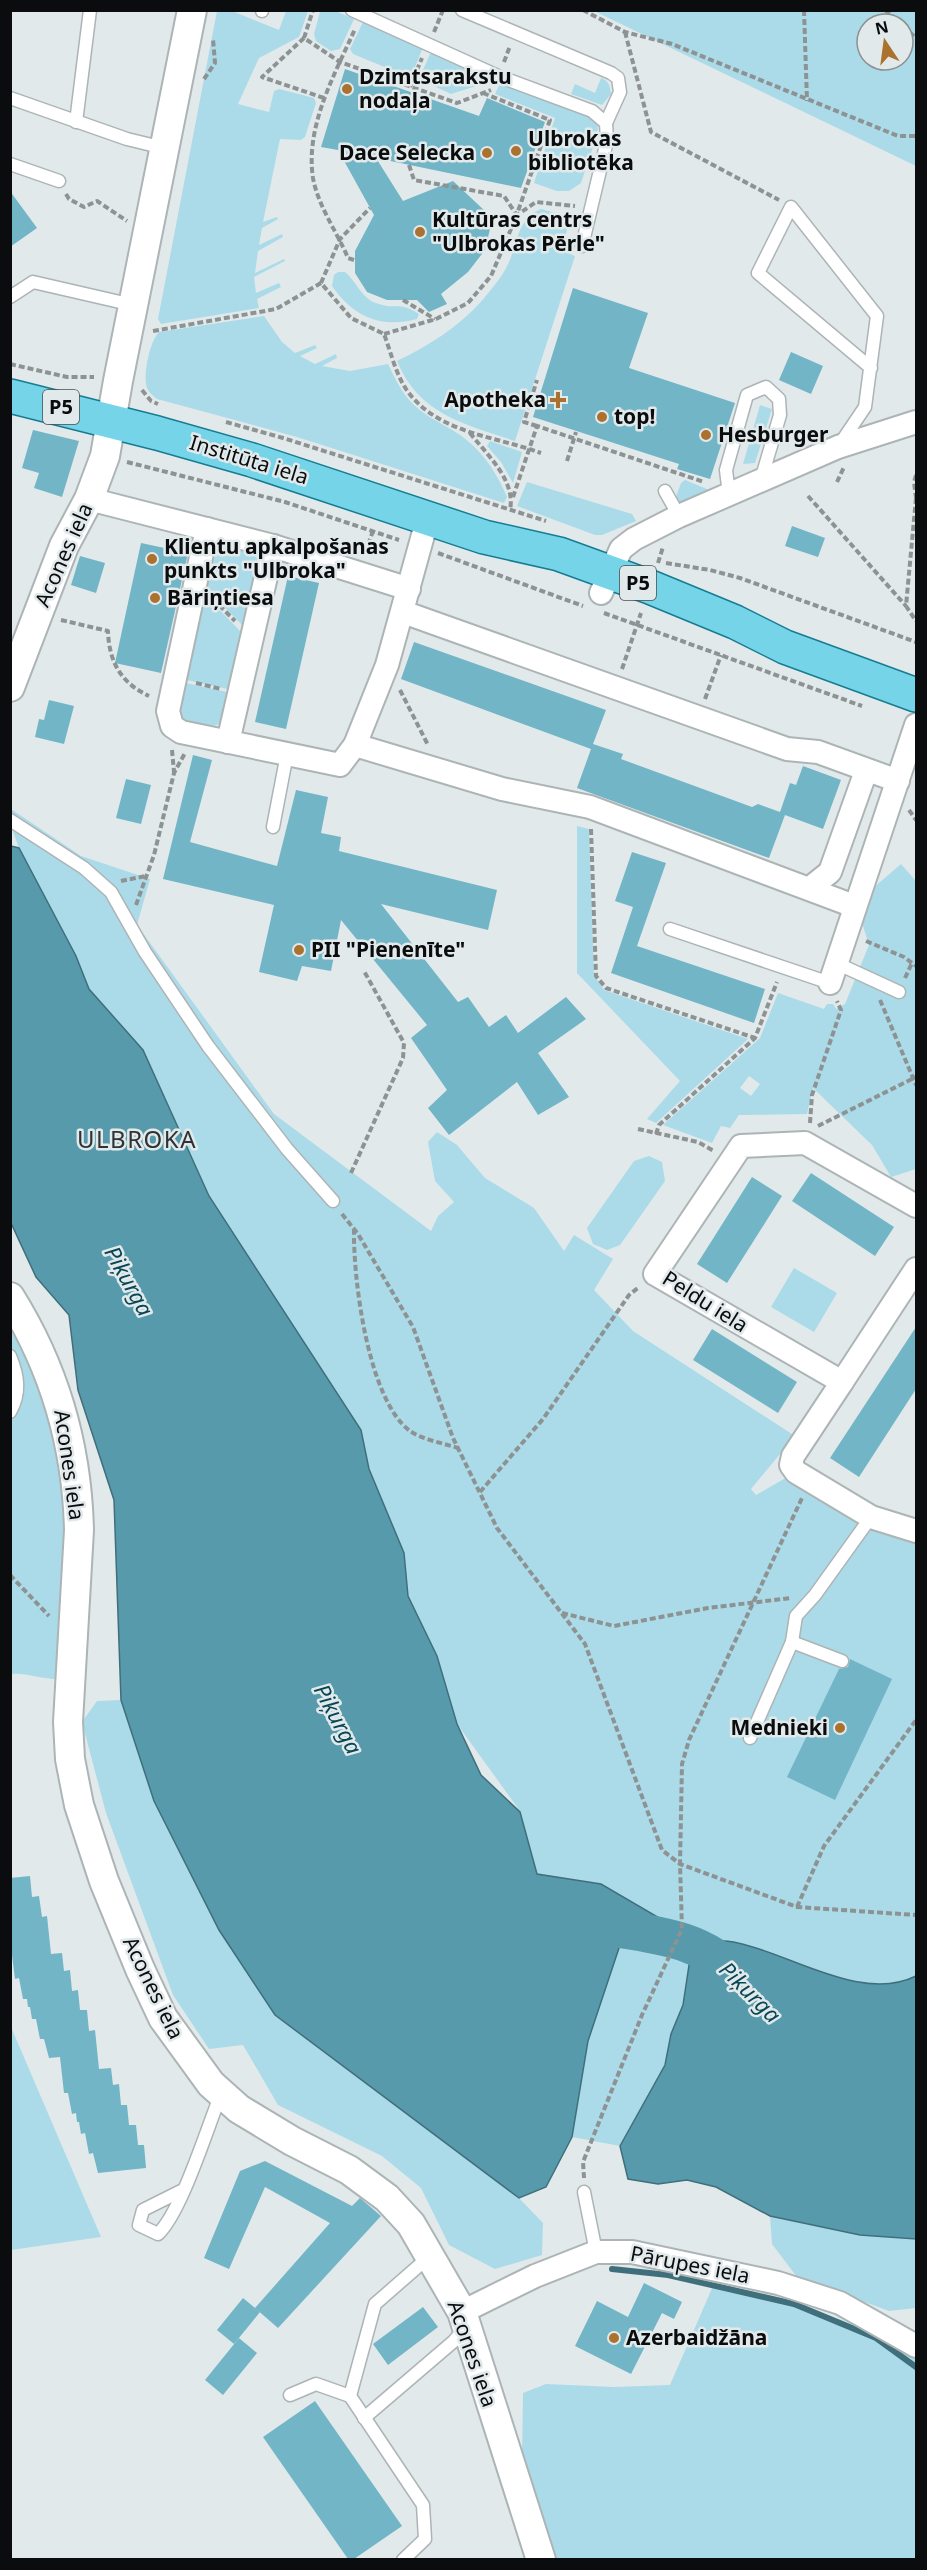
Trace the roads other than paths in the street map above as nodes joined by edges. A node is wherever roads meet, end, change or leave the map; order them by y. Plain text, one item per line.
1 (90, 10) edge
2 (192, 10) edge
3 (462, 10) edge
4 (356, 12) edge
5 (10, 98) edge
6 (76, 122) junction
7 (606, 123) junction
8 (164, 148) junction
9 (10, 164) edge
10 (59, 181) road end
11 (582, 246) dead end
12 (10, 297) edge
13 (133, 305) junction
14 (871, 368) junction
15 (10, 396) edge
16 (112, 421) junction
17 (916, 422) edge
18 (838, 447) junction
19 (761, 480) junction
20 (720, 489) junction
21 (665, 491) dead end
22 (89, 500) junction
23 (671, 520) junction
24 (207, 529) junction
25 (424, 532) junction
26 (273, 546) junction
27 (605, 583) junction
28 (409, 589) junction
29 (403, 612) junction
30 (10, 687) edge
31 (916, 695) edge
32 (916, 725) edge
33 (228, 742) junction
34 (355, 745) junction
35 (287, 754) junction
36 (866, 771) junction
37 (898, 781) junction
38 (10, 820) edge
39 (273, 827) dead end
40 (810, 888) junction
41 (854, 906) junction
42 (670, 929) dead end
43 (833, 973) junction
44 (899, 992) dead end
45 (333, 1201) road end
46 (916, 1206) edge
47 (916, 1269) edge
48 (10, 1297) edge
49 (10, 1356) edge
50 (842, 1382) junction
51 (10, 1412) edge
52 (870, 1517) junction
53 (916, 1531) edge
54 (792, 1642) junction
55 (842, 1661) dead end
56 (750, 1738) dead end
57 (221, 2094) junction
58 (183, 2190) dead end
59 (584, 2192) dead end
60 (596, 2252) junction
61 (430, 2255) junction
62 (464, 2319) junction
63 (916, 2346) edge
64 (291, 2395) dead end
65 (350, 2396) junction
66 (364, 2418) junction
67 (402, 2559) edge
68 (541, 2559) edge

1 - 6 lane
2 - 8 street
3 - 7 lane
4 - 7 lane
5 - 6 lane
6 - 8 lane
7 - 11 lane
8 - 13 street, Acones iela
9 - 10 lane
12 - 13 lane
13 - 16 street, Acones iela
14 - 14 lane
14 - 18 lane
15 - 16 main road, Institūta iela / P5
16 - 22 street, Acones iela
16 - 25 main road, Institūta iela / P5
17 - 18 street
18 - 19 street
19 - 20 street
19 - 20 lane
20 - 23 street
21 - 23 lane
22 - 24 street
22 - 30 street, Acones iela
23 - 27 street
24 - 26 street
24 - 33 street
25 - 27 main road, Institūta iela / P5
25 - 28 street
26 - 28 street
26 - 33 street
27 - 31 main road, Institūta iela / P5
28 - 29 street
29 - 34 street
29 - 36 street
32 - 37 street
33 - 35 street
34 - 35 street
34 - 40 street
35 - 39 lane
36 - 37 street
36 - 40 street
37 - 41 street
38 - 45 lane
40 - 41 street
41 - 43 street
42 - 43 lane
43 - 44 lane
46 - 50 street, Peldu iela
47 - 50 street
48 - 57 street, Acones iela
49 - 51 lane
50 - 52 street
52 - 53 street
52 - 54 lane
54 - 55 lane
54 - 56 lane
57 - 58 lane
57 - 61 street, Acones iela
59 - 60 lane
60 - 62 street, Pārupes iela
60 - 63 street, Pārupes iela
61 - 62 street, Acones iela
61 - 65 lane
62 - 66 lane
62 - 68 street, Acones iela
64 - 65 lane
65 - 66 lane
66 - 67 lane

